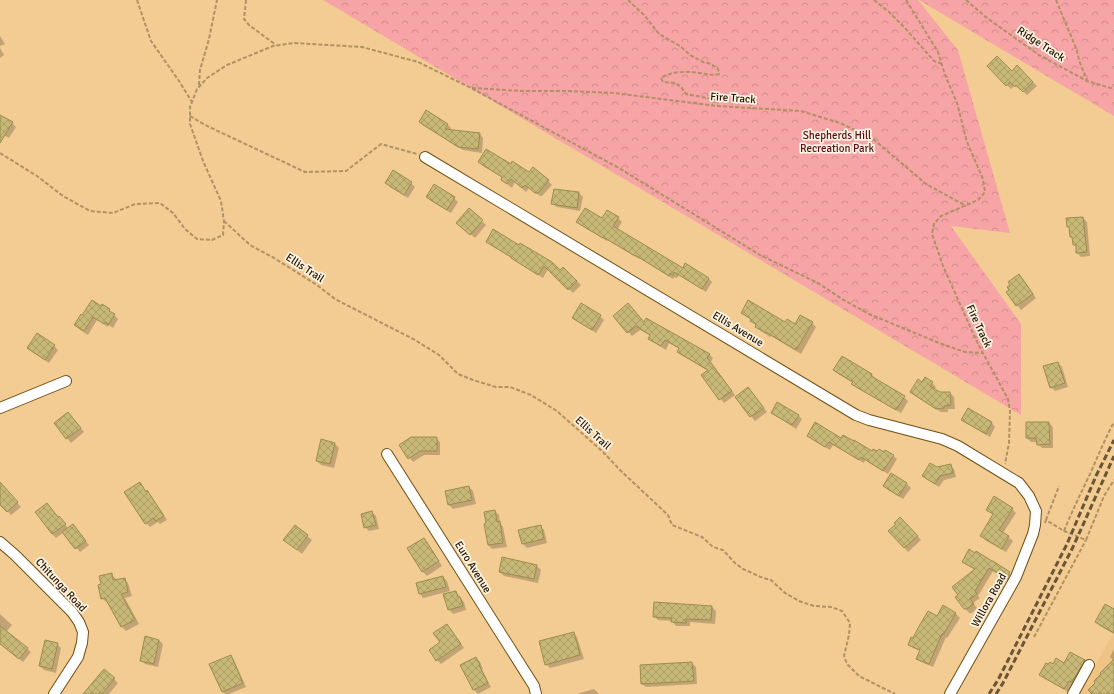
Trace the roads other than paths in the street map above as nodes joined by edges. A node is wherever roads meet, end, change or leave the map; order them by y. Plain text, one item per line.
1 (425, 157) road end
2 (66, 381) dead end
3 (0, 408) edge
4 (387, 454) dead end
5 (1036, 511) joint
6 (0, 542) edge
7 (1089, 666) dead end
8 (54, 694) edge
9 (536, 694) edge
10 (950, 694) edge
11 (1073, 694) edge

1 - 5 street, Ellis Avenue
2 - 3 street
4 - 9 street, Euro Avenue
5 - 10 street, Willora Road
6 - 8 street, Chitunga Road
7 - 11 street

